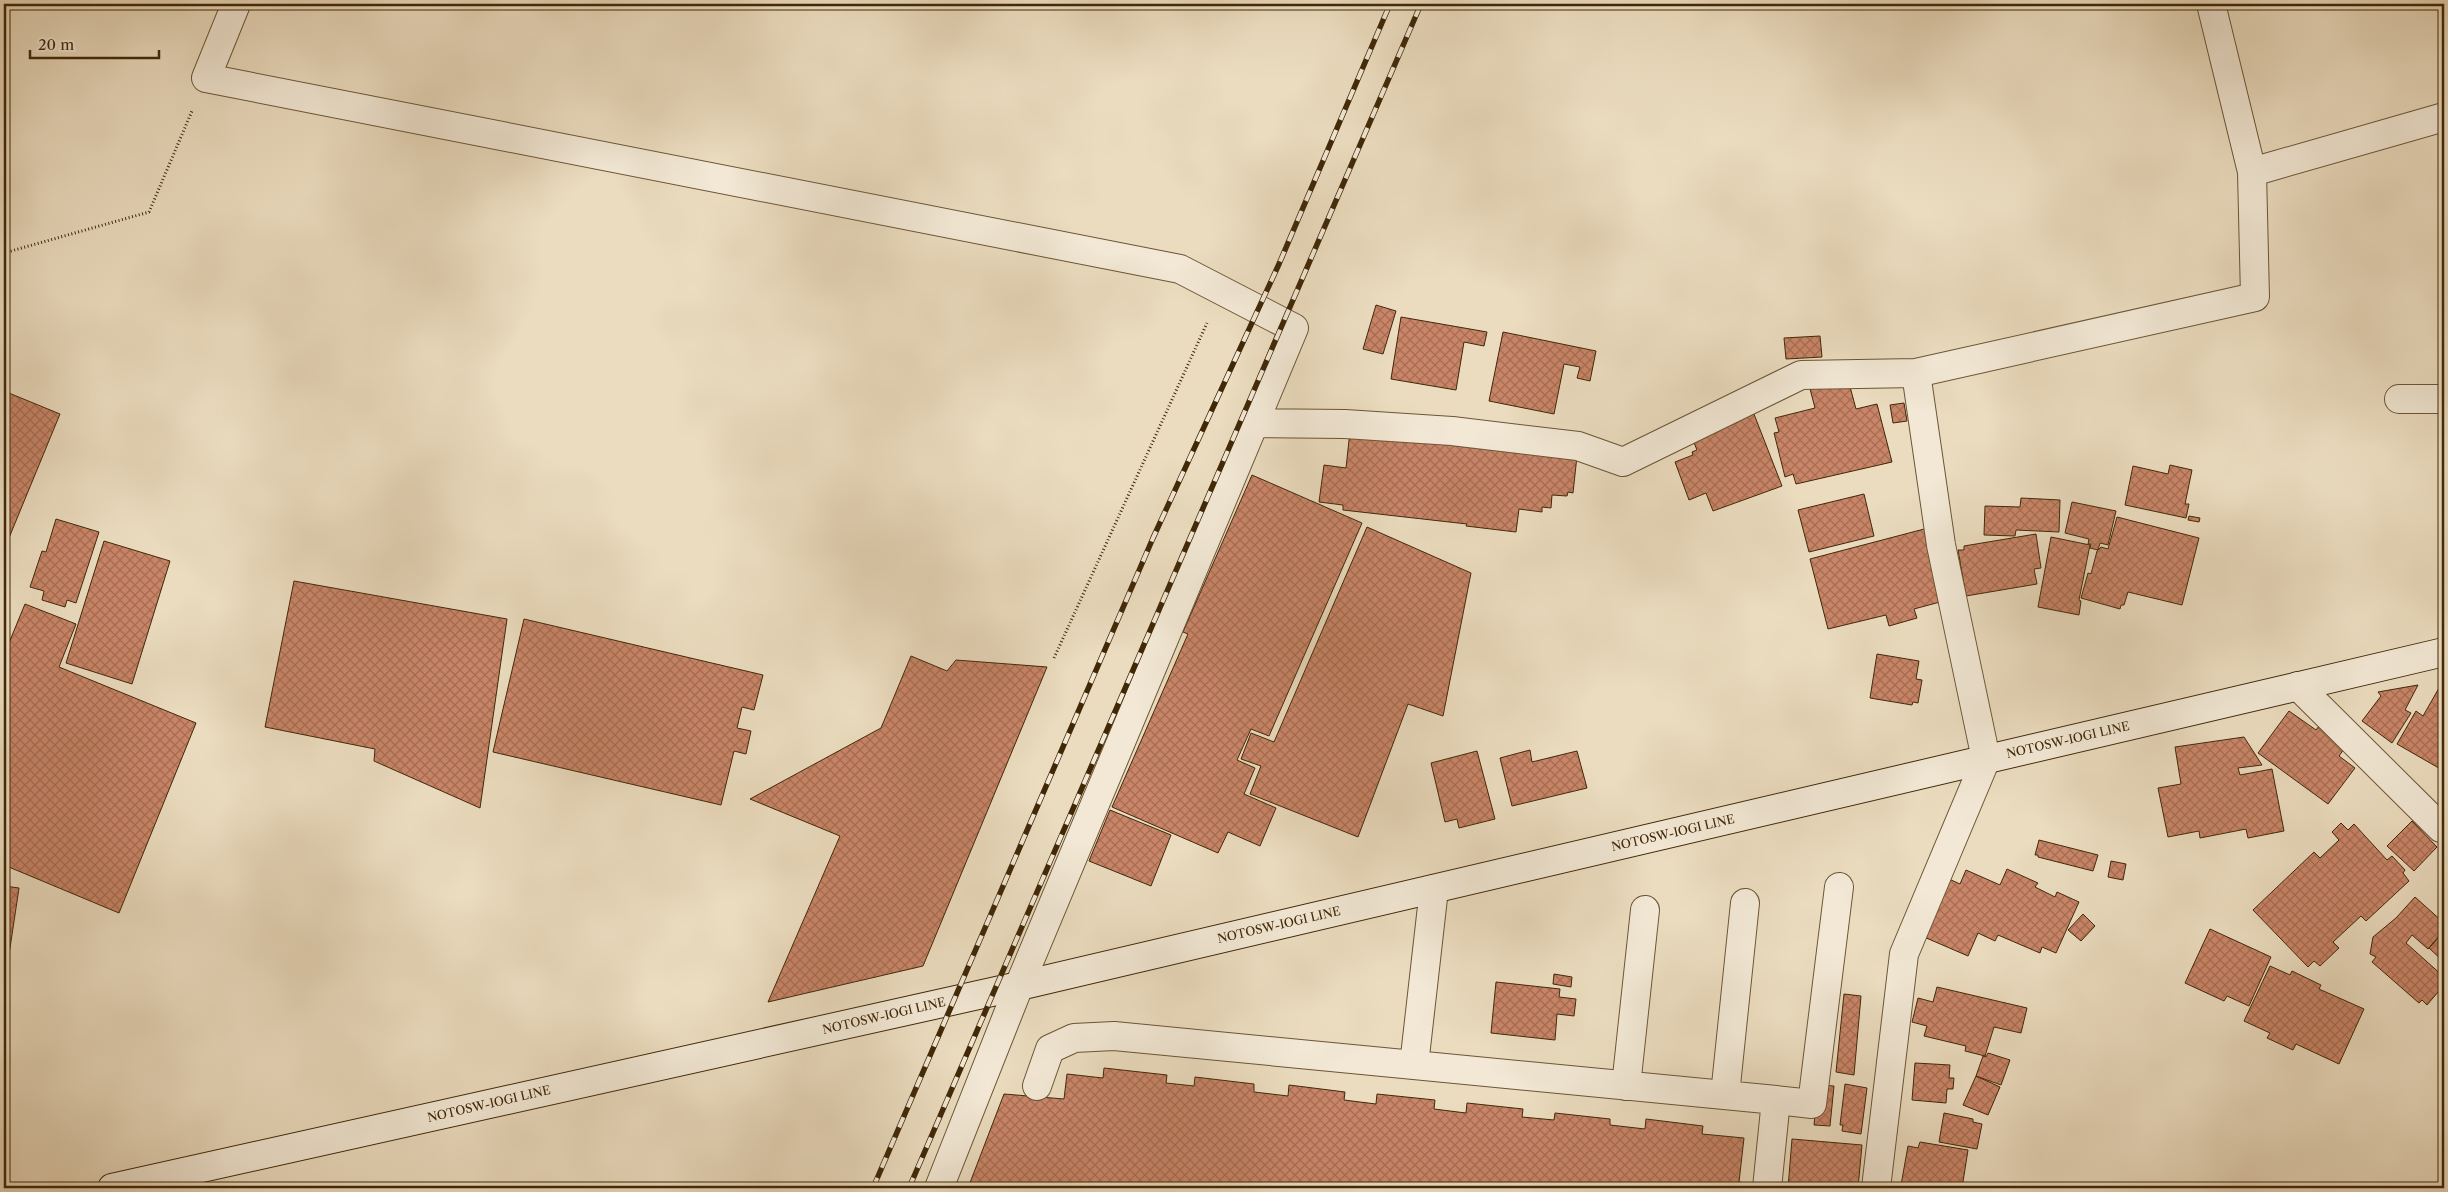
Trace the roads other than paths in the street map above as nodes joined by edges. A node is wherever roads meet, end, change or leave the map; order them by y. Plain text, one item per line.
1 (236, 4) edge
2 (2211, 4) edge
3 (2444, 117) edge
4 (2252, 172) junction
5 (1916, 373) junction
6 (2399, 399) dead end
7 (2444, 399) edge
8 (1254, 423) junction
9 (2444, 652) edge
10 (2298, 686) junction
11 (1986, 759) junction
12 (2444, 828) edge
13 (1839, 887) dead end
14 (1434, 889) junction
15 (1745, 903) dead end
16 (1645, 910) dead end
17 (1019, 986) junction
18 (1414, 1065) junction
19 (1037, 1086) dead end
20 (1626, 1086) junction
21 (1725, 1095) junction
22 (1776, 1100) junction
23 (112, 1188) edge
24 (940, 1188) edge
25 (1767, 1188) edge
26 (1876, 1188) edge

1 - 8 street
2 - 4 street
3 - 4 street
4 - 5 street
5 - 8 street
5 - 11 street
6 - 7 street
8 - 17 street
9 - 10 street, NOTOSW-IOGI LINE
10 - 11 street, NOTOSW-IOGI LINE
10 - 12 street
11 - 14 street, NOTOSW-IOGI LINE
11 - 26 street
13 - 22 street
14 - 17 street, NOTOSW-IOGI LINE
14 - 18 street
15 - 21 street
16 - 20 street
17 - 23 street, NOTOSW-IOGI LINE
17 - 24 street
18 - 19 street
18 - 20 street
20 - 21 street
21 - 22 street
22 - 25 street

